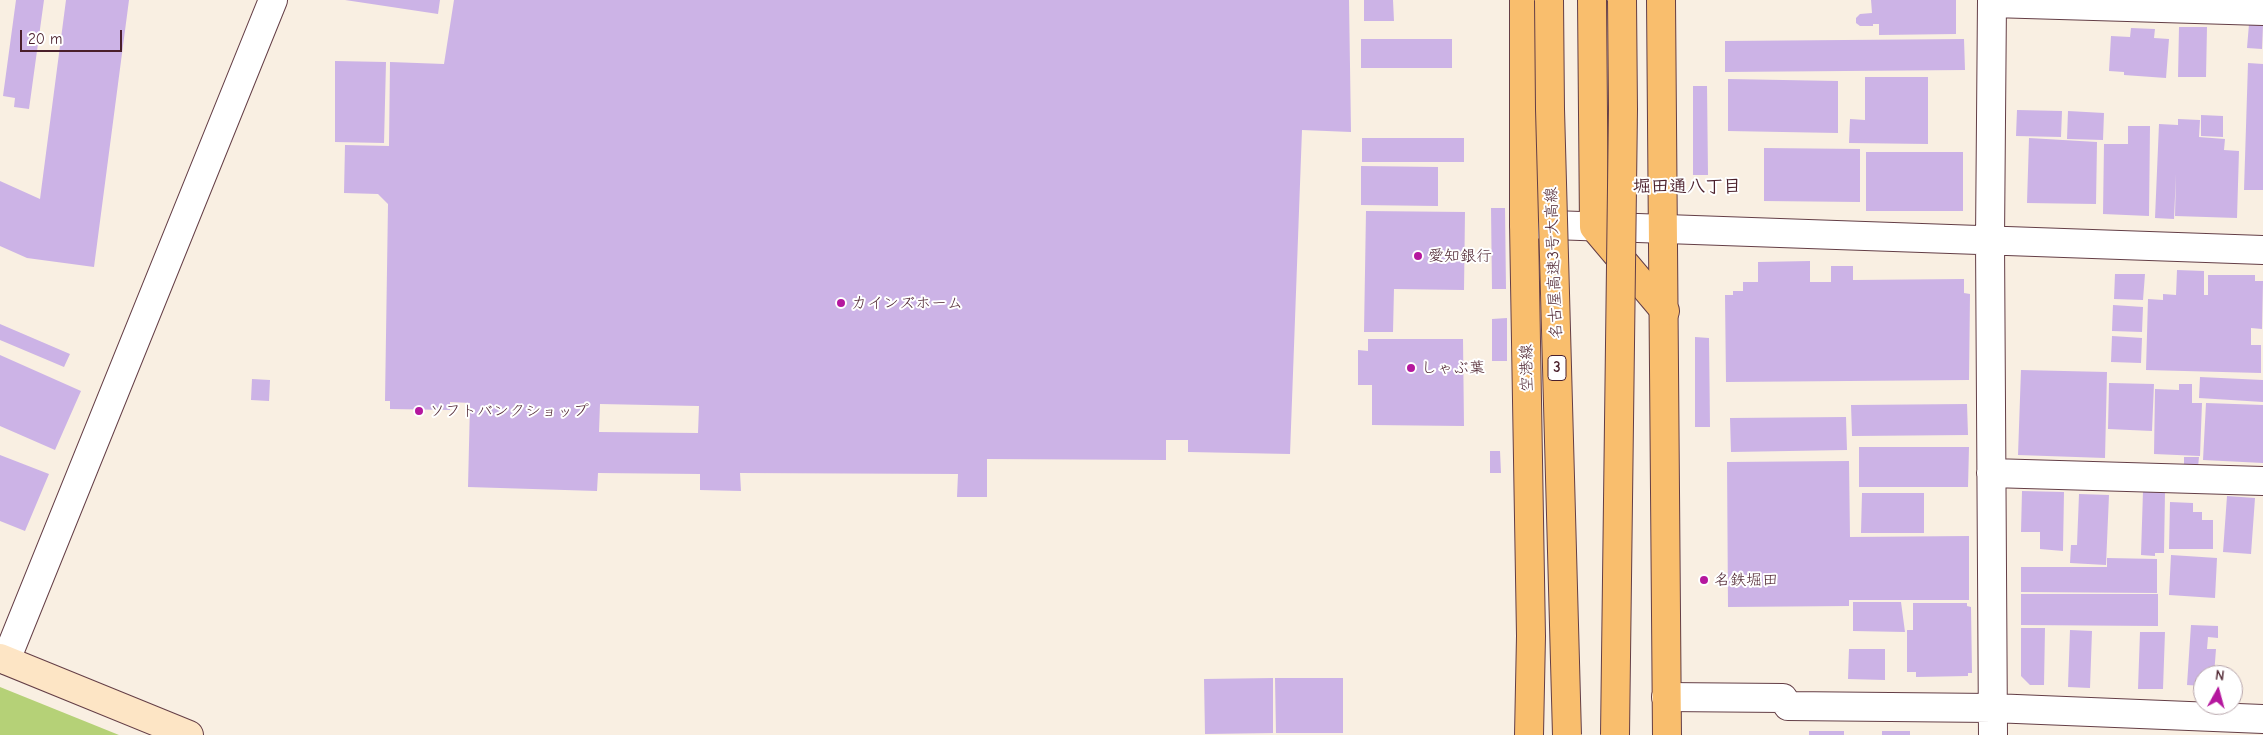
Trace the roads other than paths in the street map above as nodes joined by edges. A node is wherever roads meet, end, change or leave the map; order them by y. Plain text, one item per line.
1 (273, 0) edge
2 (1524, 0) edge
3 (1549, 0) edge
4 (1592, 0) edge
5 (1622, 0) edge
6 (1662, 0) edge
7 (1992, 1) edge
8 (2263, 11) edge
9 (1524, 224) junction
10 (1594, 227) junction
11 (1664, 228) junction
12 (1990, 240) junction
13 (2263, 250) edge
14 (1665, 311) junction
15 (1991, 473) junction
16 (2263, 481) edge
17 (3, 659) edge
18 (1666, 697) junction
19 (1992, 708) junction
20 (2263, 719) edge
21 (189, 735) edge
22 (1529, 735) edge
23 (1567, 735) edge
24 (1615, 735) edge
25 (1667, 735) edge
26 (1992, 735) edge

1 - 17 street
2 - 9 main road, 空港線
3 - 23 main road, 名古屋高速3号大高線 / 3, bridge
4 - 10 main road
5 - 24 main road, bridge
6 - 11 main road
7 - 8 street
7 - 12 street
9 - 10 street
9 - 22 main road, 空港線
10 - 11 street
10 - 14 main road
11 - 12 street
11 - 14 main road
12 - 13 street
12 - 15 street
14 - 18 main road
15 - 16 street
15 - 19 street
17 - 21 street
18 - 19 street
18 - 25 main road
19 - 20 street
19 - 26 street

